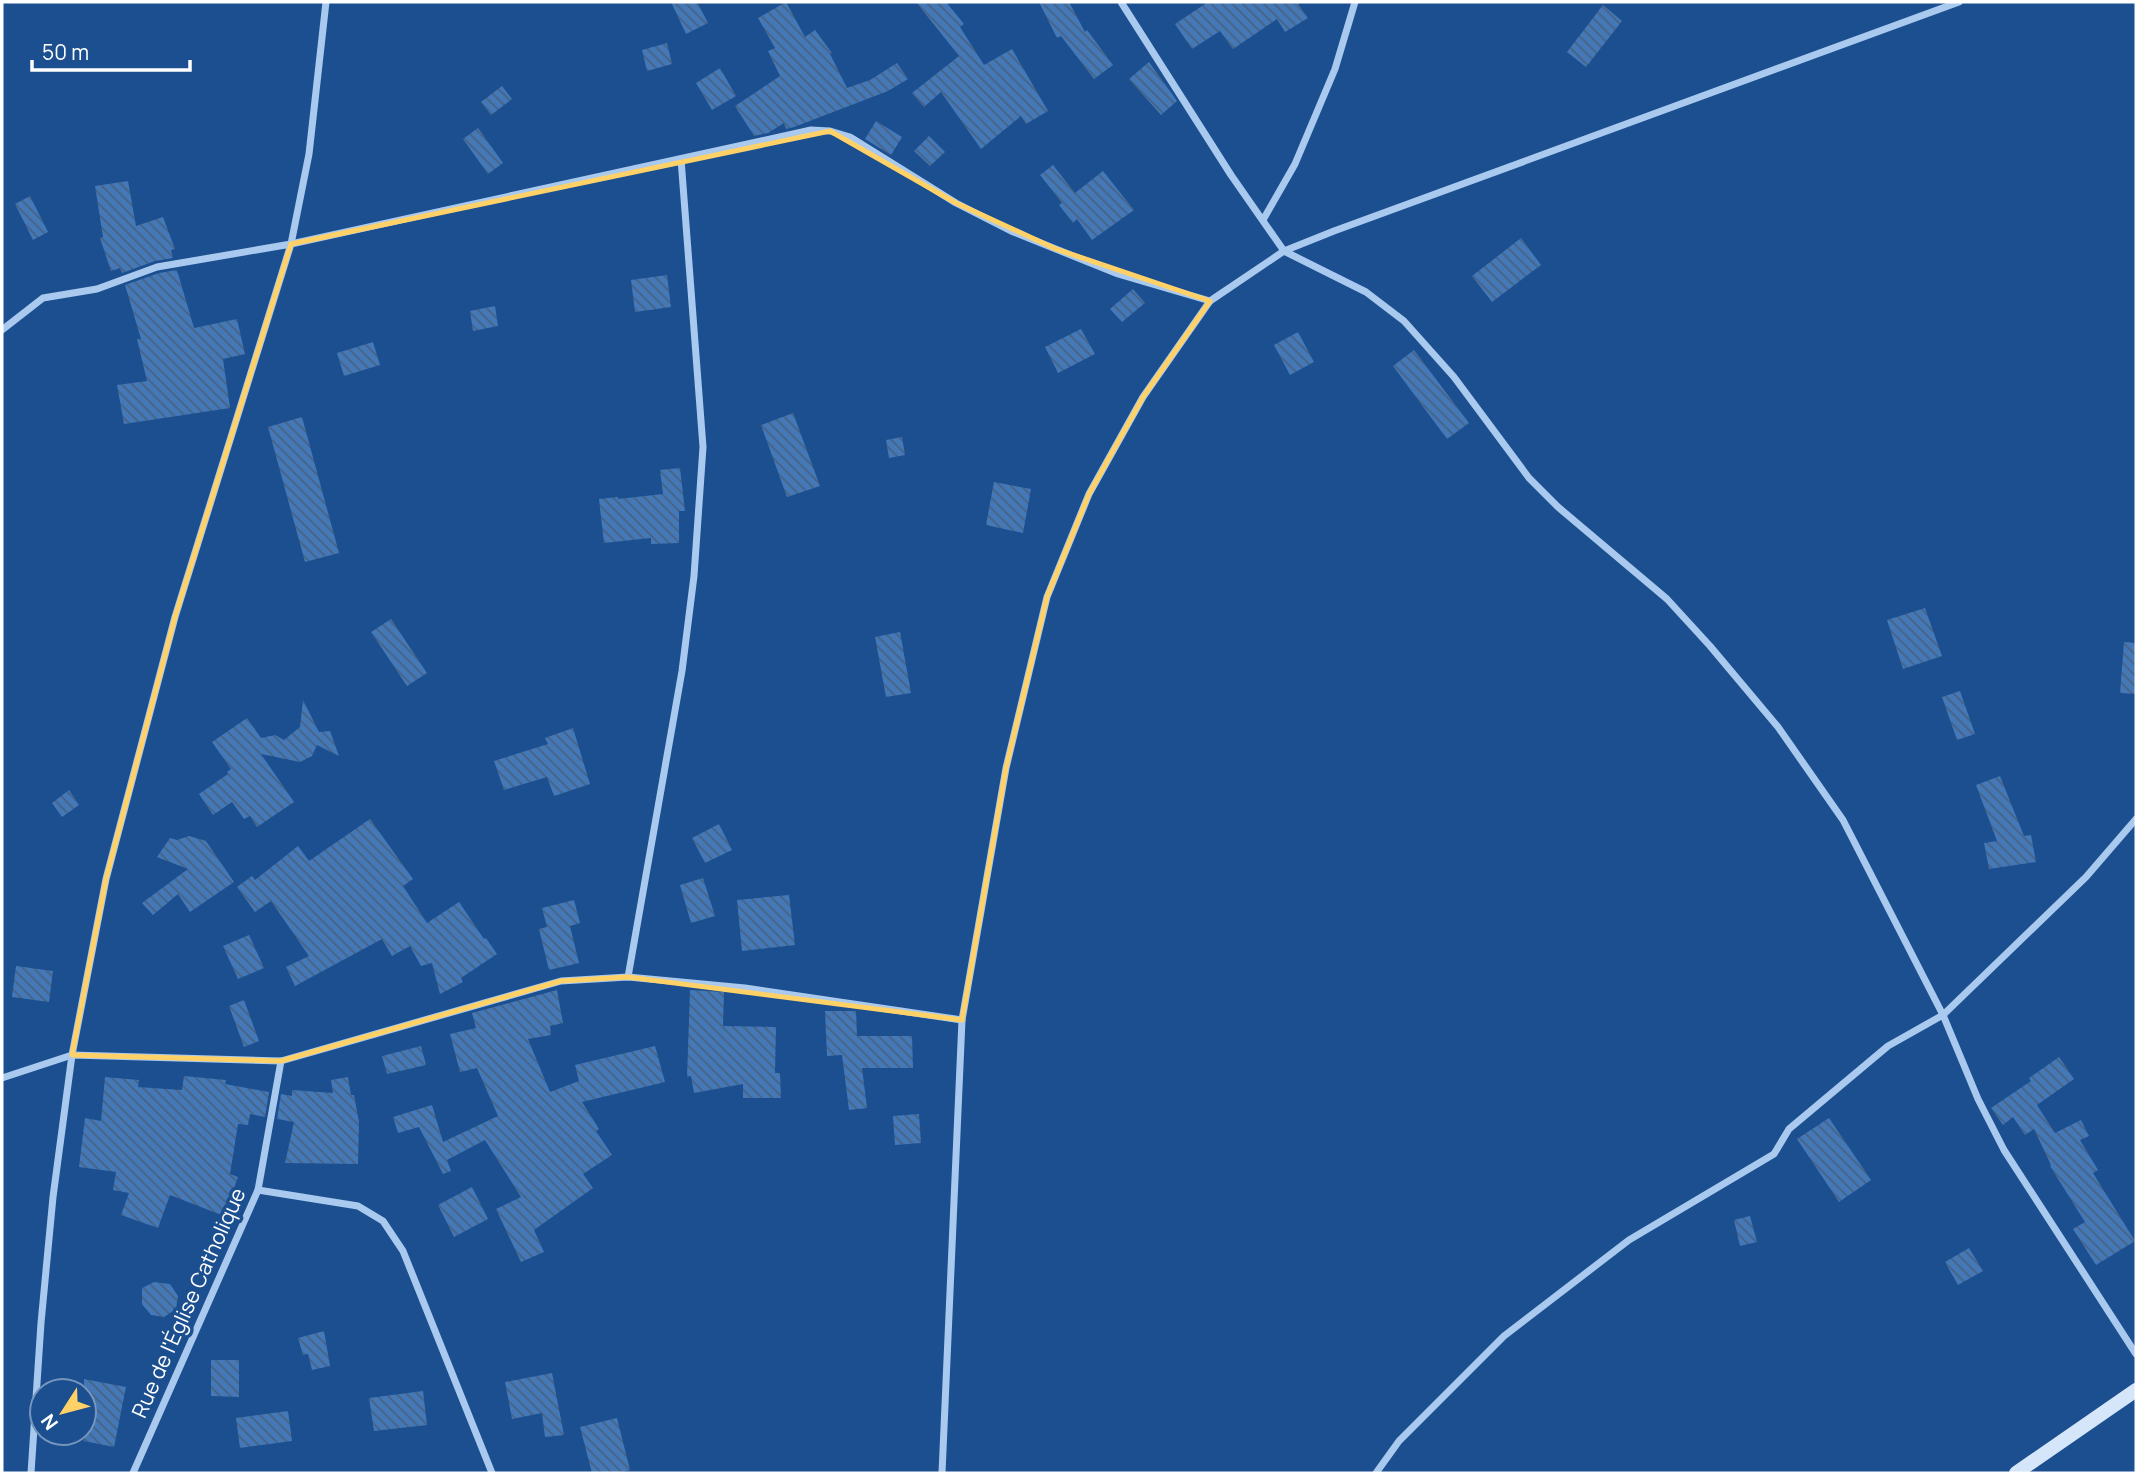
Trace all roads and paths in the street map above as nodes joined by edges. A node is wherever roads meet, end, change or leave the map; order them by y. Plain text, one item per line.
1 (326, 2) edge
2 (1121, 2) edge
3 (1355, 2) edge
4 (1959, 2) edge
5 (681, 159) junction
6 (1263, 220) junction
7 (291, 244) junction
8 (1284, 251) junction
9 (1210, 301) junction
10 (2, 330) edge
11 (2136, 819) edge
12 (628, 977) junction
13 (1943, 1015) junction
14 (962, 1020) junction
15 (72, 1055) junction
16 (281, 1061) junction
17 (2, 1078) edge
18 (258, 1189) junction
19 (2136, 1354) edge
20 (2136, 1390) edge
21 (31, 1473) edge
22 (133, 1473) edge
23 (492, 1473) edge
24 (942, 1473) edge
25 (1376, 1473) edge
26 (2016, 1473) edge

1 - 7 street
2 - 6 street
3 - 6 street
4 - 8 street
5 - 7 street
5 - 9 street
5 - 12 street
6 - 8 street
7 - 10 street
7 - 15 street
8 - 9 street
8 - 13 street
9 - 14 street
11 - 13 street
12 - 14 street
12 - 16 street
13 - 19 street
13 - 25 street
14 - 24 street
15 - 16 street
15 - 17 street
15 - 21 street
16 - 18 street, Rue de l'Église Catholique
18 - 22 street, Rue de l'Église Catholique
18 - 23 street
20 - 26 street

